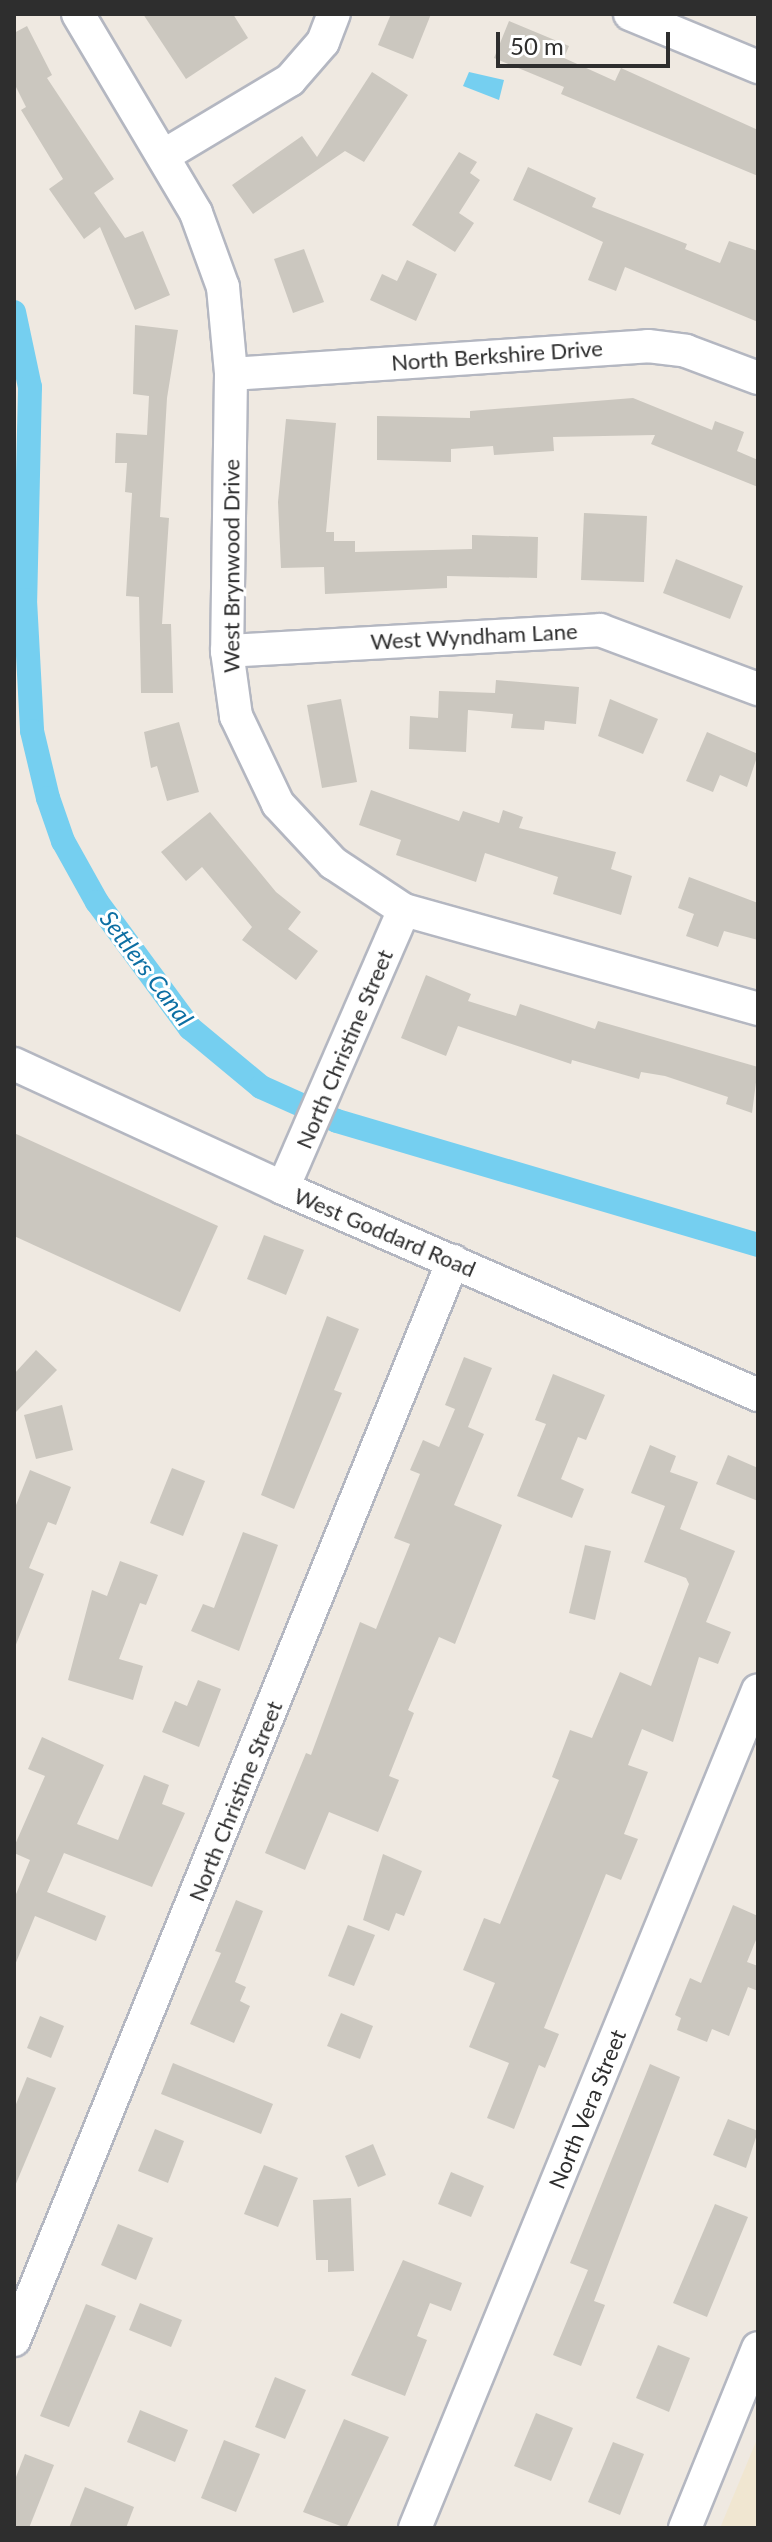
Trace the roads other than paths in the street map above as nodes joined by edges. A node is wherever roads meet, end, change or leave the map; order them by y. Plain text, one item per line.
1 (78, 14) edge
2 (334, 14) edge
3 (632, 14) edge
4 (758, 67) edge
5 (163, 156) junction
6 (231, 374) junction
7 (758, 378) edge
8 (227, 651) junction
9 (758, 689) edge
10 (404, 910) junction
11 (758, 1009) edge
12 (14, 1064) edge
13 (283, 1188) junction
14 (453, 1261) junction
15 (758, 1395) edge
16 (758, 1690) edge
17 (14, 2340) edge
18 (758, 2348) edge
19 (415, 2528) edge
20 (685, 2528) edge

1 - 5 street, West Brynwood Drive
2 - 5 street
3 - 4 street
5 - 6 street, West Brynwood Drive
6 - 7 street, North Berkshire Drive
6 - 8 street, West Brynwood Drive
8 - 9 street, West Wyndham Lane
8 - 10 street, West Brynwood Drive
10 - 11 street, West Brynwood Drive
10 - 13 street, North Christine Street
12 - 13 street, West Goddard Road
13 - 14 street, West Goddard Road
14 - 15 street, West Goddard Road
14 - 17 street, North Christine Street
16 - 19 street, North Vera Street
18 - 20 street

